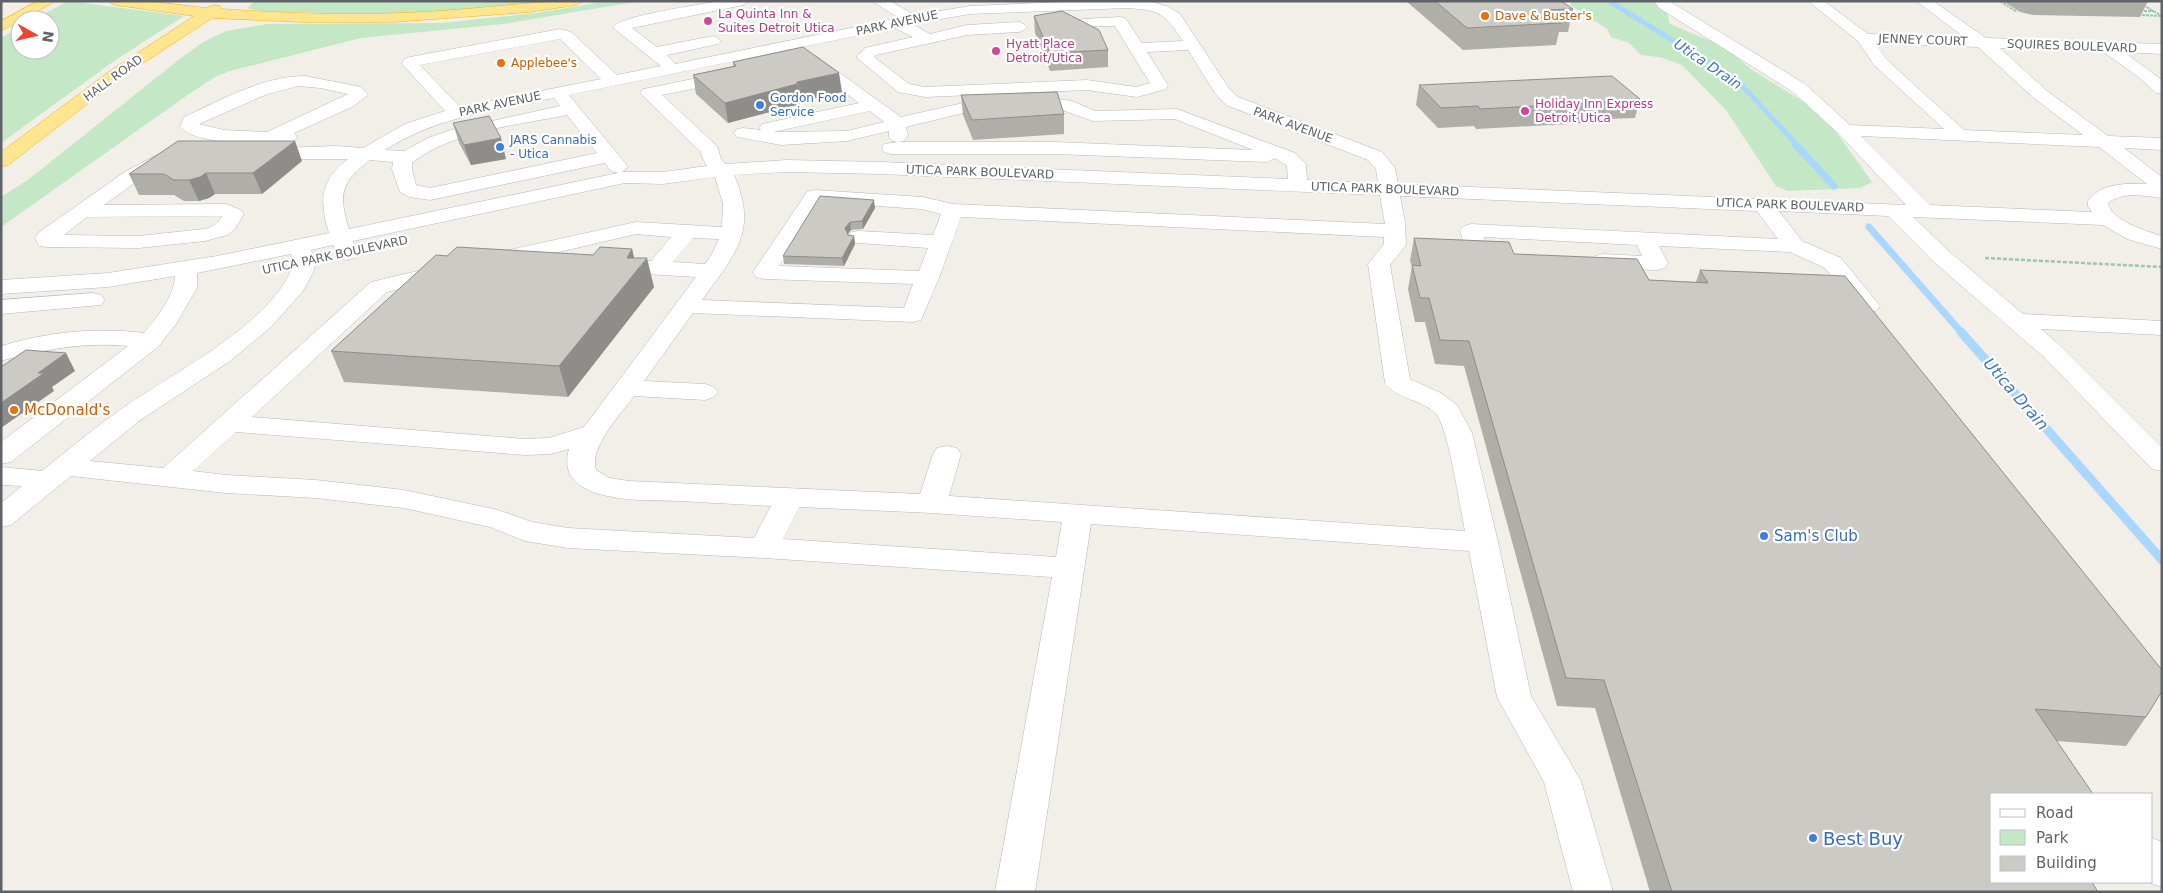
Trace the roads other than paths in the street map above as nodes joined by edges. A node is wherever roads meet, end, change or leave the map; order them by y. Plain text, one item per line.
1 (49, 1) edge
2 (115, 1) edge
3 (230, 1) edge
4 (576, 1) edge
5 (743, 1) edge
6 (1661, 1) edge
7 (1816, 1) edge
8 (1923, 1) edge
9 (879, 6) edge
10 (22, 7) edge
11 (209, 13) junction
12 (906, 21) junction
13 (1072, 24) edge
14 (1034, 26) edge
15 (1, 27) edge
16 (732, 37) dead end
17 (1864, 38) junction
18 (928, 39) junction
19 (1983, 42) junction
20 (791, 45) junction
21 (1193, 45) junction
22 (2106, 47) junction
23 (1136, 48) junction
24 (2162, 49) edge
25 (654, 53) junction
26 (811, 59) junction
27 (792, 63) edge
28 (597, 65) junction
29 (674, 68) junction
30 (577, 69) dead end
31 (745, 73) edge
32 (631, 77) junction
33 (613, 81) junction
34 (2162, 89) edge
35 (558, 92) junction
36 (460, 93) dead end
37 (649, 93) junction
38 (440, 97) junction
39 (872, 105) junction
40 (572, 109) junction
41 (456, 113) junction
42 (896, 125) junction
43 (1845, 130) junction
44 (1959, 136) junction
45 (270, 137) junction
46 (389, 138) junction
47 (723, 138) junction
48 (2103, 141) junction
49 (2162, 144) edge
50 (890, 148) junction
51 (184, 153) edge
52 (212, 153) edge
53 (367, 154) junction
54 (609, 156) junction
55 (406, 157) junction
56 (1288, 157) junction
57 (1, 161) edge
58 (880, 168) junction
59 (721, 170) junction
60 (626, 176) junction
61 (663, 178) junction
62 (1298, 185) junction
63 (1389, 189) junction
64 (2162, 190) edge
65 (1763, 204) junction
66 (1894, 209) junction
67 (1923, 210) junction
68 (84, 211) junction
69 (951, 215) junction
70 (871, 216) edge
71 (2107, 219) junction
72 (688, 230) junction
73 (733, 234) junction
74 (859, 237) dead end
75 (793, 239) junction
76 (1644, 239) junction
77 (139, 242) junction
78 (2162, 243) edge
79 (1398, 244) junction
80 (343, 245) junction
81 (1794, 246) junction
82 (302, 254) junction
83 (1478, 255) edge
84 (849, 257) edge
85 (504, 258) junction
86 (934, 260) junction
87 (1588, 260) edge
88 (657, 268) junction
89 (712, 271) junction
90 (186, 278) junction
91 (108, 280) junction
92 (67, 284) junction
93 (1, 287) edge
94 (92, 300) junction
95 (48, 305) junction
96 (686, 306) junction
97 (1, 307) edge
98 (759, 308) junction
99 (2018, 321) junction
100 (1883, 324) edge
101 (2162, 328) edge
102 (6, 348) edge
103 (142, 348) junction
104 (626, 388) junction
105 (705, 392) dead end
106 (230, 423) junction
107 (593, 433) junction
108 (1, 439) edge
109 (947, 454) dead end
110 (1, 456) edge
111 (2162, 463) edge
112 (57, 474) junction
113 (1, 476) edge
114 (170, 477) junction
115 (789, 498) junction
116 (932, 504) junction
117 (1078, 515) junction
118 (1, 518) edge
119 (1483, 542) junction
120 (764, 548) junction
121 (1070, 568) junction
122 (2162, 833) edge
123 (2153, 846) edge
124 (2153, 856) edge
125 (2162, 870) edge
126 (1015, 892) edge
127 (1593, 892) edge

1 - 10 highway
2 - 11 highway
3 - 11 highway, HALL ROAD
4 - 11 highway
5 - 25 street
6 - 43 street
7 - 17 street
8 - 19 street
9 - 12 street
10 - 15 highway
11 - 57 highway, HALL ROAD
12 - 18 street
12 - 20 street, PARK AVENUE
12 - 21 street, PARK AVENUE
13 - 23 street
14 - 18 street
16 - 25 street
17 - 19 street, JENNEY COURT
17 - 44 street
18 - 23 street
19 - 22 street, SQUIRES BOULEVARD
19 - 48 street
20 - 26 street
20 - 29 street, PARK AVENUE
21 - 23 street
21 - 63 street, PARK AVENUE
22 - 24 street, SQUIRES BOULEVARD
22 - 34 street
25 - 29 street
26 - 27 street
26 - 39 street
28 - 30 street
28 - 33 street
28 - 38 street
29 - 32 street, PARK AVENUE
31 - 37 street
32 - 33 street, PARK AVENUE
32 - 37 street
33 - 35 street, PARK AVENUE
35 - 40 street
35 - 41 street, PARK AVENUE
36 - 38 street
37 - 47 street
38 - 41 street
39 - 42 street
39 - 47 street
40 - 54 street
40 - 55 street
41 - 46 street, PARK AVENUE
42 - 47 street
42 - 50 street
42 - 56 street
43 - 44 street
43 - 67 street
44 - 48 street
45 - 45 street
45 - 46 street
46 - 53 street, PARK AVENUE
47 - 59 street
48 - 49 street
48 - 64 street
50 - 56 street
50 - 58 street
51 - 68 street
52 - 53 street
53 - 55 street
53 - 80 street, PARK AVENUE
54 - 55 street
54 - 60 street
56 - 62 street
58 - 59 street, UTICA PARK BOULEVARD
58 - 62 street, UTICA PARK BOULEVARD
59 - 61 street, UTICA PARK BOULEVARD
59 - 73 street
60 - 61 street, UTICA PARK BOULEVARD
60 - 80 street, UTICA PARK BOULEVARD
61 - 80 street, UTICA PARK BOULEVARD
62 - 63 street, UTICA PARK BOULEVARD
63 - 65 street, UTICA PARK BOULEVARD
63 - 79 street, PARK AVENUE
64 - 71 street
65 - 66 street, UTICA PARK BOULEVARD
65 - 81 street
66 - 67 street, UTICA PARK BOULEVARD
66 - 99 street
67 - 71 street, UTICA PARK BOULEVARD
68 - 77 street
68 - 77 street
69 - 70 street
69 - 75 street
69 - 79 street
69 - 86 street
71 - 78 street
72 - 73 street
72 - 85 street
72 - 88 street
73 - 89 street
74 - 86 street
75 - 86 street
75 - 98 street
76 - 81 street
76 - 83 street
76 - 87 street
77 - 91 street
79 - 119 street
80 - 82 street, UTICA PARK BOULEVARD
81 - 100 street
82 - 90 street, UTICA PARK BOULEVARD
82 - 112 street
84 - 86 street
85 - 88 street
85 - 106 street
86 - 98 street
88 - 89 street
89 - 96 street
90 - 91 street, UTICA PARK BOULEVARD
90 - 94 street, UTICA PARK BOULEVARD
90 - 103 street
91 - 92 street, UTICA PARK BOULEVARD
91 - 94 street
92 - 93 street, UTICA PARK BOULEVARD
92 - 95 street
94 - 95 street, UTICA PARK BOULEVARD
95 - 97 street, UTICA PARK BOULEVARD
95 - 102 street
96 - 98 street
96 - 104 street
99 - 101 street
99 - 111 street
102 - 103 street
103 - 108 street
103 - 110 street
104 - 105 street
104 - 107 street
106 - 107 street
106 - 114 street
107 - 115 street
109 - 116 street
112 - 113 street
112 - 114 street
112 - 118 street
114 - 120 street
115 - 116 street
115 - 120 street
116 - 117 street
117 - 119 street
117 - 121 street
119 - 127 street
120 - 121 street
121 - 126 street
122 - 123 street
124 - 125 street

